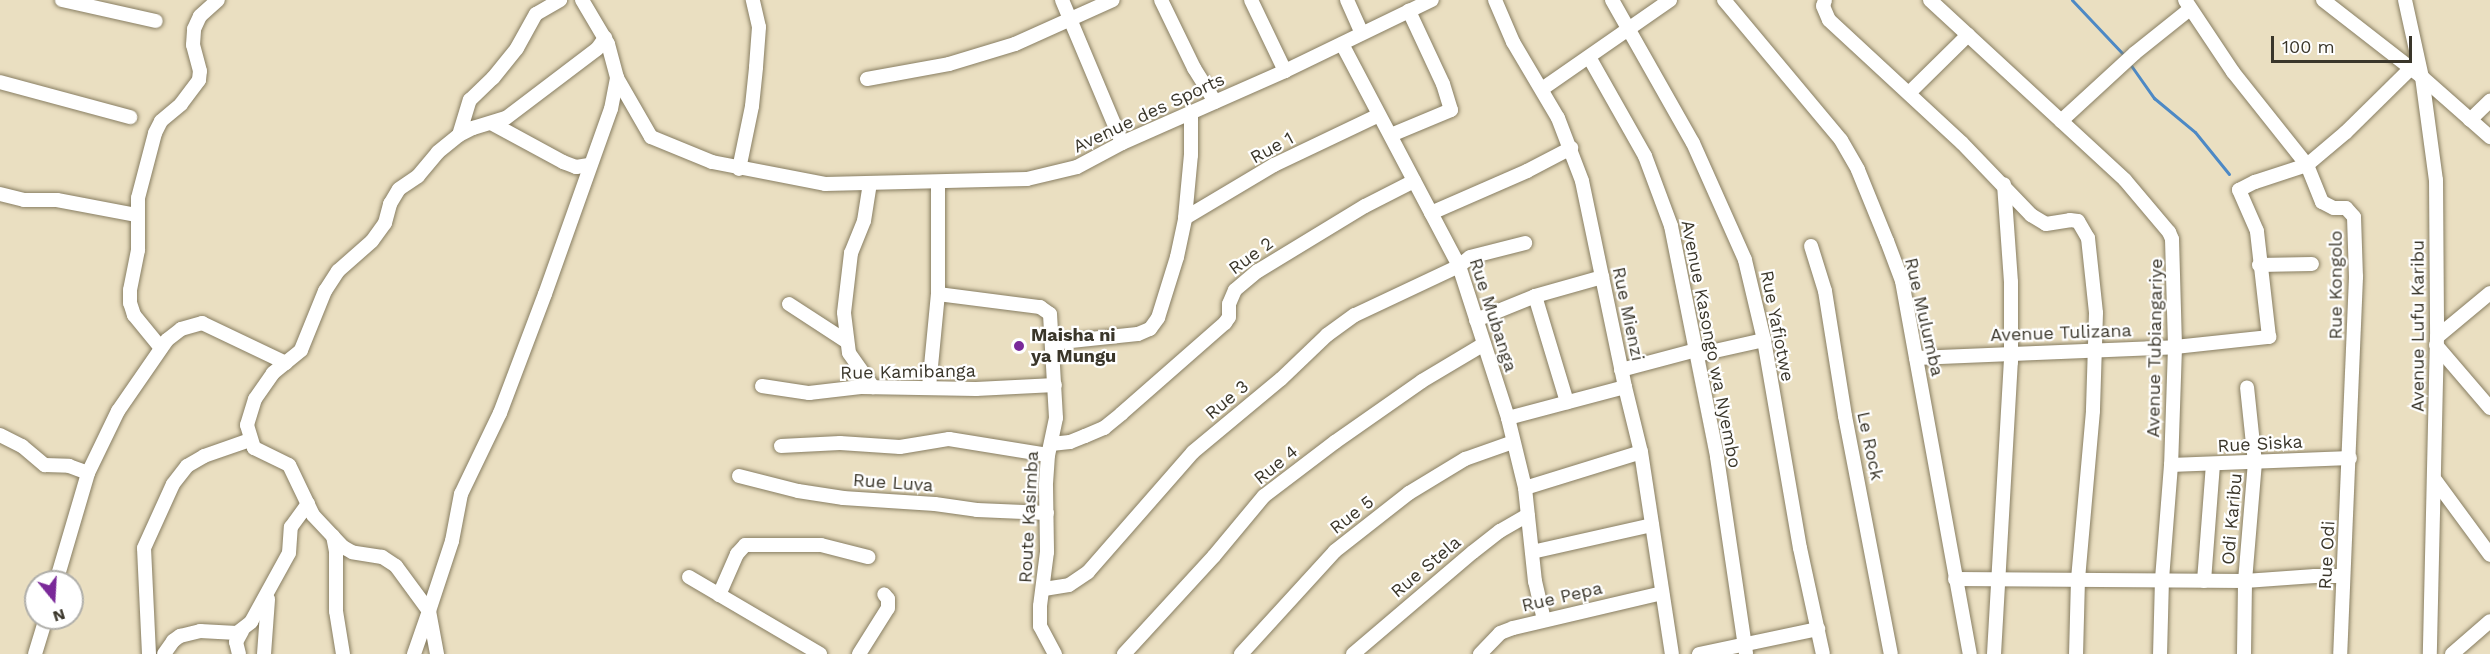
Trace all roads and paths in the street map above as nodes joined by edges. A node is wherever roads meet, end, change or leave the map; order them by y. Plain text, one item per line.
1 (62, 0) edge
2 (218, 0) edge
3 (560, 0) edge
4 (582, 0) edge
5 (753, 0) edge
6 (1062, 0) edge
7 (1113, 0) edge
8 (1161, 0) edge
9 (1251, 0) edge
10 (1347, 0) edge
11 (1432, 0) edge
12 (1495, 0) edge
13 (1612, 0) edge
14 (1670, 0) edge
15 (1724, 0) edge
16 (1826, 0) edge
17 (1930, 0) edge
18 (2323, 0) edge
19 (2405, 0) edge
20 (2187, 4) edge
21 (1409, 11) junction
22 (1071, 20) junction
23 (156, 21) dead end
24 (1628, 29) junction
25 (1362, 33) junction
26 (1968, 35) junction
27 (605, 38) junction
28 (1342, 45) junction
29 (1589, 57) junction
30 (1285, 71) junction
31 (2416, 73) junction
32 (617, 78) junction
33 (867, 79) dead end
34 (0, 82) edge
35 (1542, 88) junction
36 (1909, 93) junction
37 (2490, 101) edge
38 (1215, 102) junction
39 (1191, 113) junction
40 (1379, 115) junction
41 (129, 117) dead end
42 (2470, 120) junction
43 (2061, 121) junction
44 (492, 124) junction
45 (459, 135) junction
46 (1391, 135) junction
47 (2490, 137) edge
48 (1122, 143) junction
49 (1571, 147) junction
50 (590, 165) junction
51 (2307, 165) junction
52 (739, 169) junction
53 (1414, 181) junction
54 (870, 183) junction
55 (938, 183) junction
56 (2004, 184) junction
57 (0, 194) edge
58 (1431, 213) junction
59 (136, 215) junction
60 (1185, 218) junction
61 (1525, 243) dead end
62 (1811, 246) dead end
63 (2312, 264) dead end
64 (2259, 265) junction
65 (1459, 266) junction
66 (1602, 277) junction
67 (2490, 293) edge
68 (938, 294) junction
69 (1535, 296) junction
70 (789, 304) dead end
71 (1476, 320) junction
72 (1764, 340) junction
73 (2437, 341) junction
74 (846, 342) junction
75 (1052, 343) junction
76 (1484, 344) junction
77 (2175, 347) junction
78 (161, 348) junction
79 (2095, 349) junction
80 (2012, 352) junction
81 (1696, 353) junction
82 (1916, 358) junction
83 (286, 363) junction
84 (1621, 370) junction
85 (1055, 385) junction
86 (762, 386) dead end
87 (873, 387) junction
88 (930, 387) junction
89 (1625, 387) junction
90 (2247, 387) dead end
91 (1567, 402) junction
92 (2490, 408) edge
93 (1508, 418) junction
94 (0, 435) edge
95 (250, 440) junction
96 (1513, 442) junction
97 (782, 446) dead end
98 (1050, 450) junction
99 (1641, 452) junction
100 (2350, 458) junction
101 (2255, 463) junction
102 (2171, 465) junction
103 (2213, 465) junction
104 (88, 473) junction
105 (740, 476) dead end
106 (2435, 480) junction
107 (1525, 488) junction
108 (308, 504) junction
109 (1047, 513) junction
110 (1528, 514) junction
111 (1652, 525) junction
112 (333, 536) junction
113 (1532, 552) junction
114 (2490, 555) edge
115 (868, 557) dead end
116 (60, 570) edge
117 (2343, 576) junction
118 (689, 577) dead end
119 (1998, 578) junction
120 (1955, 579) junction
121 (2078, 579) junction
122 (2162, 579) junction
123 (2204, 581) junction
124 (2245, 582) junction
125 (1044, 588) junction
126 (1662, 593) junction
127 (268, 594) junction
128 (884, 594) dead end
129 (719, 595) junction
130 (429, 611) junction
131 (1544, 620) junction
132 (2490, 621) edge
133 (1818, 629) junction
134 (42, 630) edge
135 (242, 631) junction
136 (1745, 649) edge
137 (35, 654) edge
138 (149, 654) edge
139 (164, 654) edge
140 (239, 654) edge
141 (264, 654) edge
142 (343, 654) edge
143 (414, 654) edge
144 (437, 654) edge
145 (820, 654) edge
146 (859, 654) edge
147 (1055, 654) edge
148 (1124, 654) edge
149 (1241, 654) edge
150 (1353, 654) edge
151 (1480, 654) edge
152 (1672, 654) edge
153 (1700, 654) edge
154 (1823, 654) edge
155 (1891, 654) edge
156 (1970, 654) edge
157 (1994, 654) edge
158 (2076, 654) edge
159 (2160, 654) edge
160 (2244, 654) edge
161 (2340, 654) edge
162 (2430, 654) edge
163 (2452, 654) edge

1 - 23 street
2 - 59 street
3 - 45 street
4 - 27 street
5 - 52 street
6 - 22 street
7 - 22 street
8 - 38 street
9 - 30 street
10 - 25 street
11 - 21 street, Avenue des Sports
12 - 35 street, Rue Mienzi
13 - 24 street, Rue Yafiotwe
14 - 24 street
15 - 82 street, Rue Mulumba
16 - 36 street
17 - 26 street, Avenue Tubiangariye
18 - 31 street
19 - 31 street, Avenue Lufu Karibu
20 - 43 street
20 - 51 street, Rue Kongolo
21 - 25 street, Avenue des Sports
21 - 46 street
22 - 33 street
22 - 48 street
24 - 29 street
24 - 72 street, Rue Yafiotwe
25 - 28 street, Avenue des Sports
26 - 36 street
26 - 43 street, Avenue Tubiangariye
27 - 32 street
27 - 44 street
28 - 30 street, Avenue des Sports
28 - 40 street, Rue Mubanga
29 - 35 street
29 - 81 street, Avenue Kasongo wa Nyembo
30 - 38 street, Avenue des Sports
31 - 42 street
31 - 51 street
31 - 73 street, Avenue Lufu Karibu
32 - 50 street
32 - 52 street, Avenue des Sports
34 - 41 street
35 - 49 street, Rue Mienzi
36 - 56 street
37 - 42 street
38 - 39 street, Avenue des Sports
39 - 48 street, Avenue des Sports
39 - 60 street
40 - 46 street, Rue Mubanga
40 - 60 street, Rue 1
42 - 47 street
43 - 77 street, Avenue Tubiangariye
44 - 45 street
44 - 50 street
45 - 83 street
46 - 53 street, Rue Mubanga
48 - 55 street, Avenue des Sports
49 - 58 street
49 - 66 street, Rue Mienzi
50 - 130 street
51 - 64 street, Avenue Tulizana
51 - 100 street, Rue Kongolo
52 - 54 street, Avenue des Sports
53 - 58 street, Rue Mubanga
53 - 98 street, Rue 2
54 - 55 street, Avenue des Sports
54 - 74 street
55 - 68 street
56 - 79 street
56 - 80 street
57 - 59 street
58 - 65 street, Rue Mubanga
59 - 78 street
60 - 75 street
61 - 65 street, Rue 3
62 - 155 street, Le Rock
63 - 64 street
64 - 77 street, Avenue Tulizana
65 - 71 street, Rue Mubanga
65 - 125 street, Rue 3
66 - 69 street
66 - 84 street, Rue Mienzi
67 - 73 street
68 - 75 street, Route Kasimba
68 - 88 street
69 - 71 street
69 - 91 street
70 - 74 street
71 - 76 street, Rue Mubanga
72 - 81 street
72 - 133 street, Rue Yafiotwe
73 - 92 street
73 - 106 street, Avenue Lufu Karibu
74 - 87 street
75 - 85 street, Route Kasimba
76 - 93 street, Rue Mubanga
76 - 148 street, Rue 4
77 - 79 street, Avenue Tulizana
77 - 102 street, Avenue Tubiangariye
78 - 83 street
78 - 104 street
79 - 80 street, Avenue Tulizana
79 - 121 street
80 - 82 street, Avenue Tulizana
80 - 119 street
81 - 84 street
81 - 136 street, Avenue Kasongo wa Nyembo
82 - 120 street, Rue Mulumba
83 - 95 street
84 - 89 street, Rue Mienzi
85 - 88 street, Rue Kamibanga
85 - 98 street, Route Kasimba
86 - 87 street, Rue Kamibanga
87 - 88 street, Rue Kamibanga
89 - 91 street
89 - 99 street, Rue Mienzi
90 - 101 street, Odi Karibu
91 - 93 street
93 - 96 street, Rue Mubanga
94 - 104 street
95 - 108 street
95 - 138 street
96 - 107 street, Rue Mubanga
96 - 149 street, Rue 5
97 - 98 street, Rue 2
98 - 109 street, Route Kasimba
99 - 107 street
99 - 111 street, Rue Mienzi
100 - 101 street, Rue Siska
100 - 117 street, Rue Odi
101 - 103 street, Rue Siska
101 - 124 street, Odi Karibu
102 - 103 street, Rue Siska
102 - 122 street, Avenue Tubiangariye
103 - 123 street
104 - 116 street
105 - 109 street, Rue Luva
106 - 114 street
106 - 162 street, Avenue Lufu Karibu
107 - 110 street, Rue Mubanga
108 - 112 street
108 - 127 street
109 - 125 street, Route Kasimba
110 - 113 street, Rue Mubanga
110 - 150 street, Rue Stela
111 - 113 street
111 - 126 street, Rue Mienzi
112 - 130 street
112 - 142 street
113 - 131 street, Rue Mubanga
115 - 129 street
117 - 124 street
117 - 161 street, Rue Odi
118 - 129 street
119 - 120 street
119 - 121 street
119 - 157 street
120 - 156 street, Rue Mulumba
121 - 122 street
121 - 158 street
122 - 123 street
122 - 159 street, Avenue Tubiangariye
123 - 124 street
124 - 160 street, Odi Karibu
125 - 147 street, Route Kasimba
126 - 131 street, Rue Pepa
126 - 152 street, Rue Mienzi
127 - 135 street
127 - 141 street
128 - 146 street
129 - 145 street
130 - 143 street
130 - 144 street
131 - 151 street, Rue Pepa
132 - 163 street
133 - 136 street
133 - 154 street, Rue Yafiotwe
134 - 137 street
135 - 139 street
135 - 140 street
136 - 153 street

